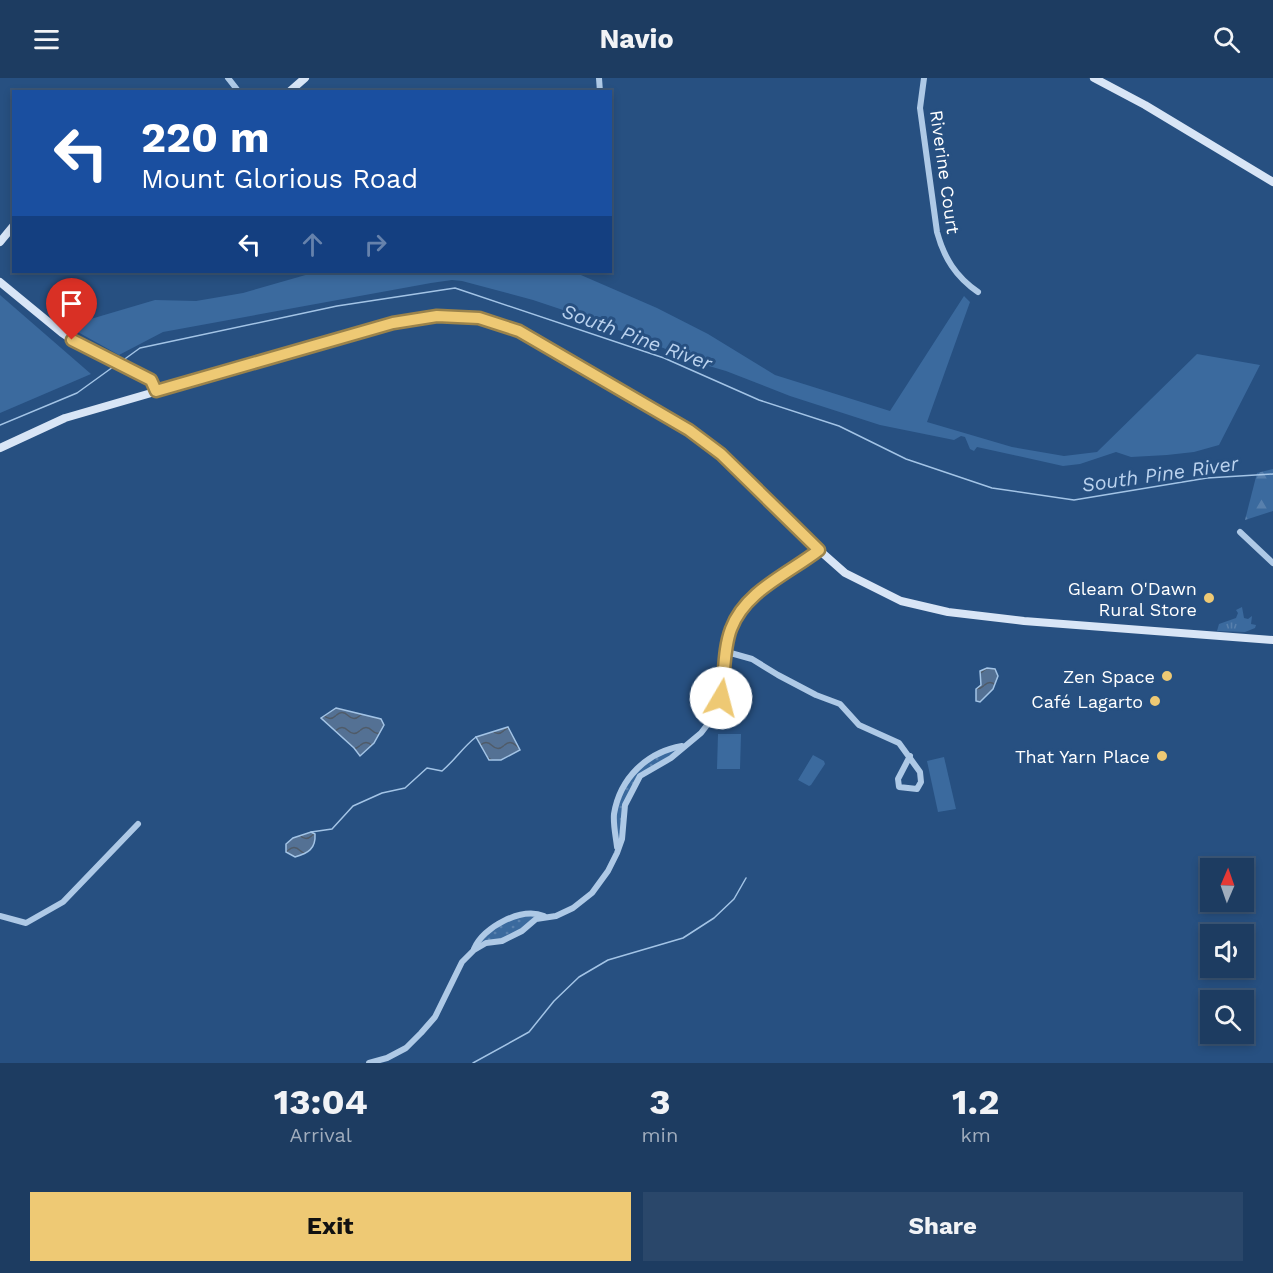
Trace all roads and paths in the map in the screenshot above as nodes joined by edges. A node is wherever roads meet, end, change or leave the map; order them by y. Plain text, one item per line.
1 (228, 78) edge
2 (305, 78) edge
3 (924, 78) edge
4 (1094, 78) edge
5 (237, 90) edge
6 (291, 90) edge
7 (1273, 182) edge
8 (12, 227) edge
9 (0, 242) edge
10 (0, 282) edge
11 (978, 292) dead end
12 (156, 391) junction
13 (0, 448) edge
14 (1240, 532) dead end
15 (819, 550) junction
16 (1273, 563) edge
17 (1273, 640) edge
18 (727, 652) junction
19 (683, 746) junction
20 (910, 756) junction
21 (620, 793) junction
22 (629, 797) junction
23 (138, 824) dead end
24 (617, 853) junction
25 (0, 916) edge
26 (546, 918) junction
27 (474, 950) junction
28 (369, 1063) edge

1 - 5 street
2 - 6 main road
3 - 11 street, Riverine Court
4 - 7 main road
8 - 9 main road
10 - 12 main road
12 - 13 main road
12 - 15 main road
14 - 16 street
15 - 17 main road
15 - 18 street
18 - 19 street
18 - 20 street
19 - 21 street
19 - 22 street
20 - 20 street
21 - 22 street
21 - 24 street
22 - 24 street
23 - 25 street
24 - 26 street
26 - 27 street
26 - 27 street
27 - 28 street

